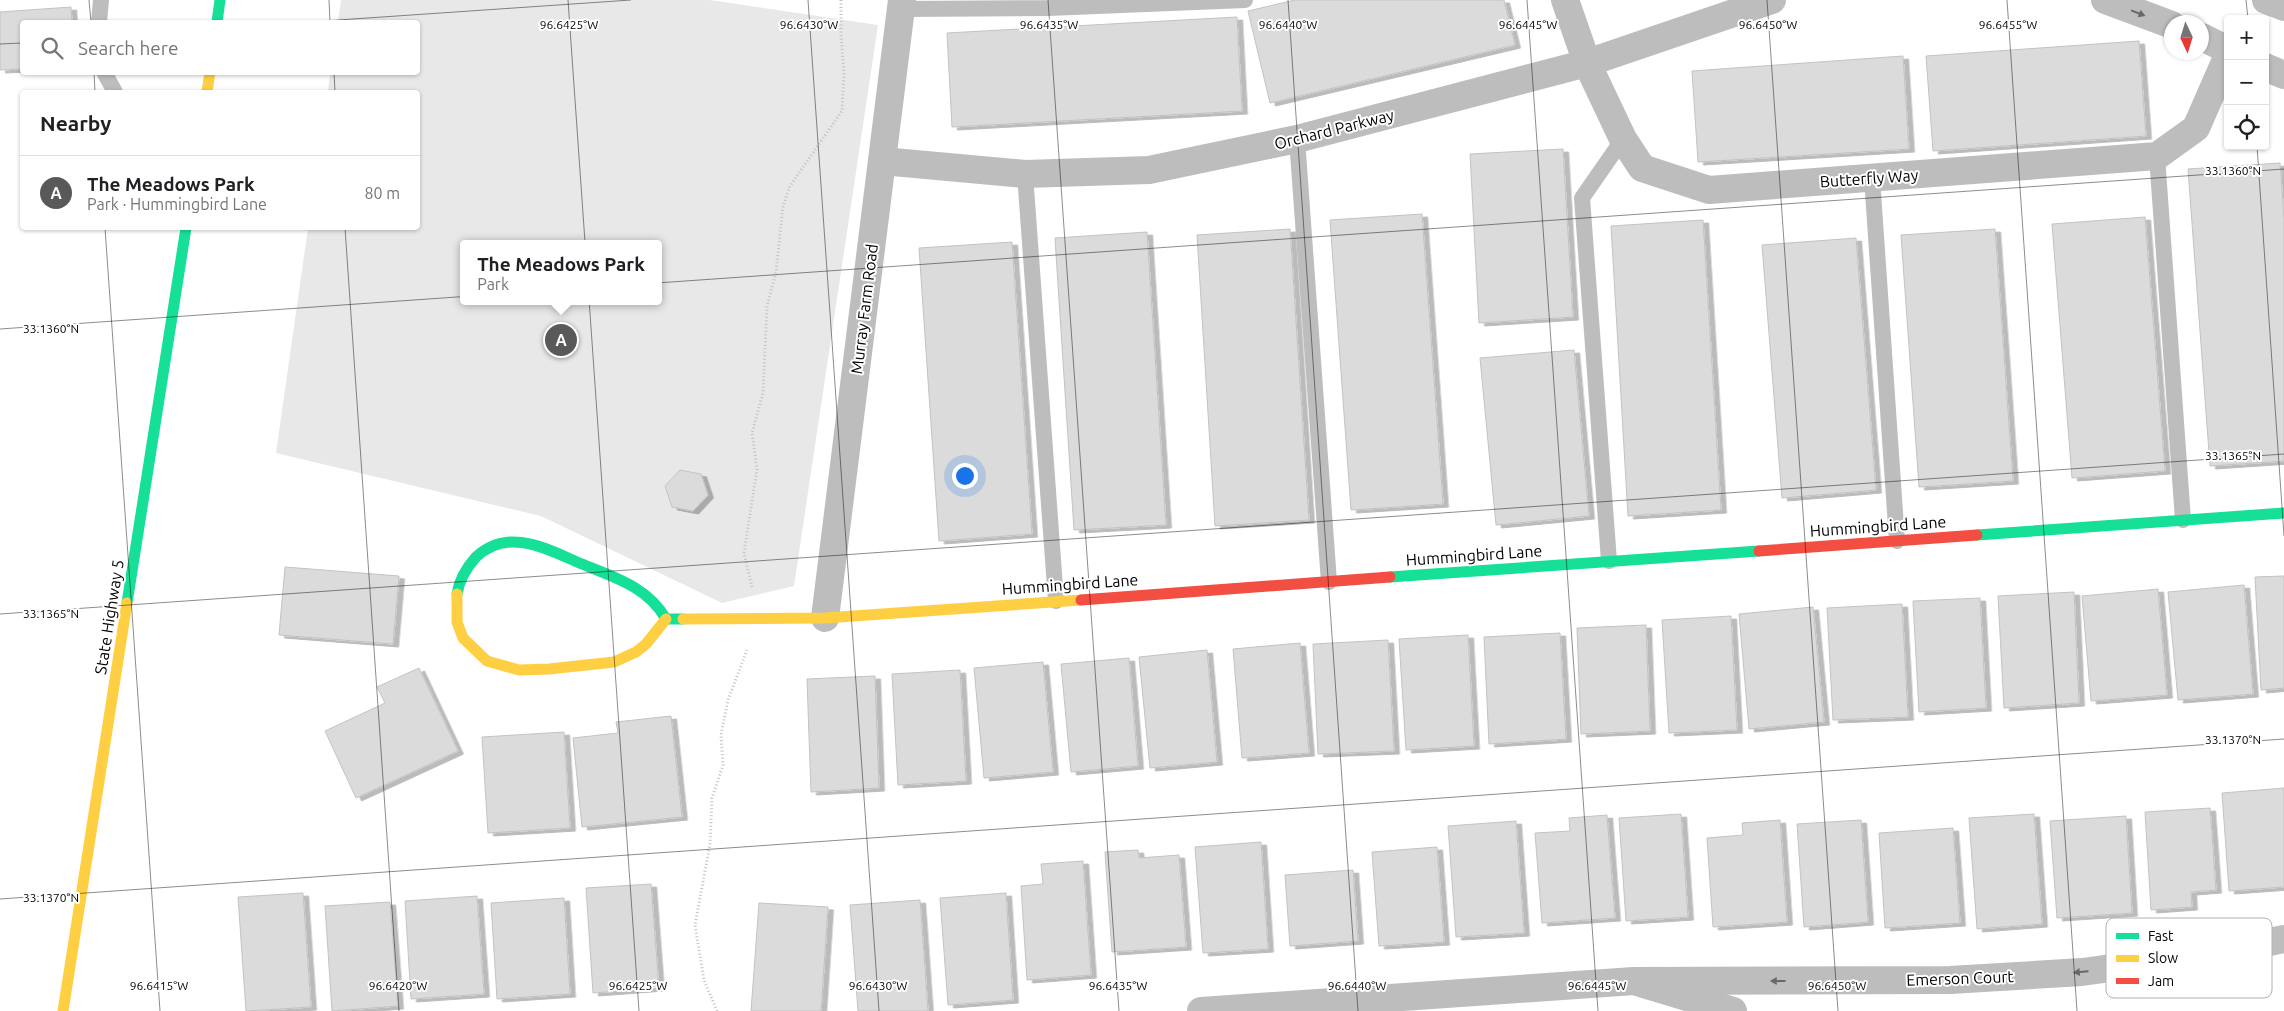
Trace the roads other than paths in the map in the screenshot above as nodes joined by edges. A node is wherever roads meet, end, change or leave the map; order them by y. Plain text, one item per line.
1 (101, 0) edge
2 (220, 0) edge
3 (1245, 0) edge
4 (1565, 0) edge
5 (1772, 0) edge
6 (2105, 0) edge
7 (2266, 0) edge
8 (901, 4) edge
9 (2284, 7) edge
10 (99, 20) edge
11 (217, 20) edge
12 (2164, 22) edge
13 (2209, 40) edge
14 (2224, 48) edge
15 (2226, 60) edge
16 (1587, 62) junction
17 (2269, 69) edge
18 (106, 75) edge
19 (210, 75) edge
20 (2284, 75) edge
21 (114, 90) edge
22 (207, 90) edge
23 (1297, 139) junction
24 (1623, 139) junction
25 (2157, 156) junction
26 (882, 161) junction
27 (1026, 174) junction
28 (1872, 178) junction
29 (186, 230) edge
30 (2284, 513) edge
31 (2183, 520) junction
32 (1897, 541) junction
33 (1609, 561) junction
34 (1329, 582) junction
35 (1056, 601) junction
36 (826, 618) junction
37 (666, 619) junction
38 (2106, 969) edge
39 (1634, 981) junction
40 (63, 1011) edge
41 (1201, 1011) edge
42 (1733, 1011) edge

1 - 10 lane
2 - 11 street
3 - 8 lane
4 - 16 street, Butterfly Way
5 - 16 street, Orchard Parkway
6 -> 12 street
7 - 9 street
8 - 26 street, Murray Farm Road
13 - 14 street
15 - 25 street
16 - 23 street, Orchard Parkway
16 - 24 street, Butterfly Way
17 - 20 street
18 - 21 lane
19 - 22 street
23 - 27 street, Orchard Parkway
23 - 34 lane
24 - 28 street, Butterfly Way
24 - 33 lane
25 - 28 street, Butterfly Way
25 - 31 lane
26 - 27 street, Orchard Parkway
26 - 36 street, Murray Farm Road
27 - 35 lane
28 - 32 lane
29 - 40 street, State Highway 5
30 - 31 street, Hummingbird Lane
31 - 32 street, Hummingbird Lane
32 - 33 street, Hummingbird Lane
33 - 34 street, Hummingbird Lane
34 - 35 street, Hummingbird Lane
35 - 36 street, Hummingbird Lane
36 - 37 street, Hummingbird Lane
37 - 37 street
38 -> 39 street, Emerson Court
39 - 41 street, Emerson Court
39 - 42 street

